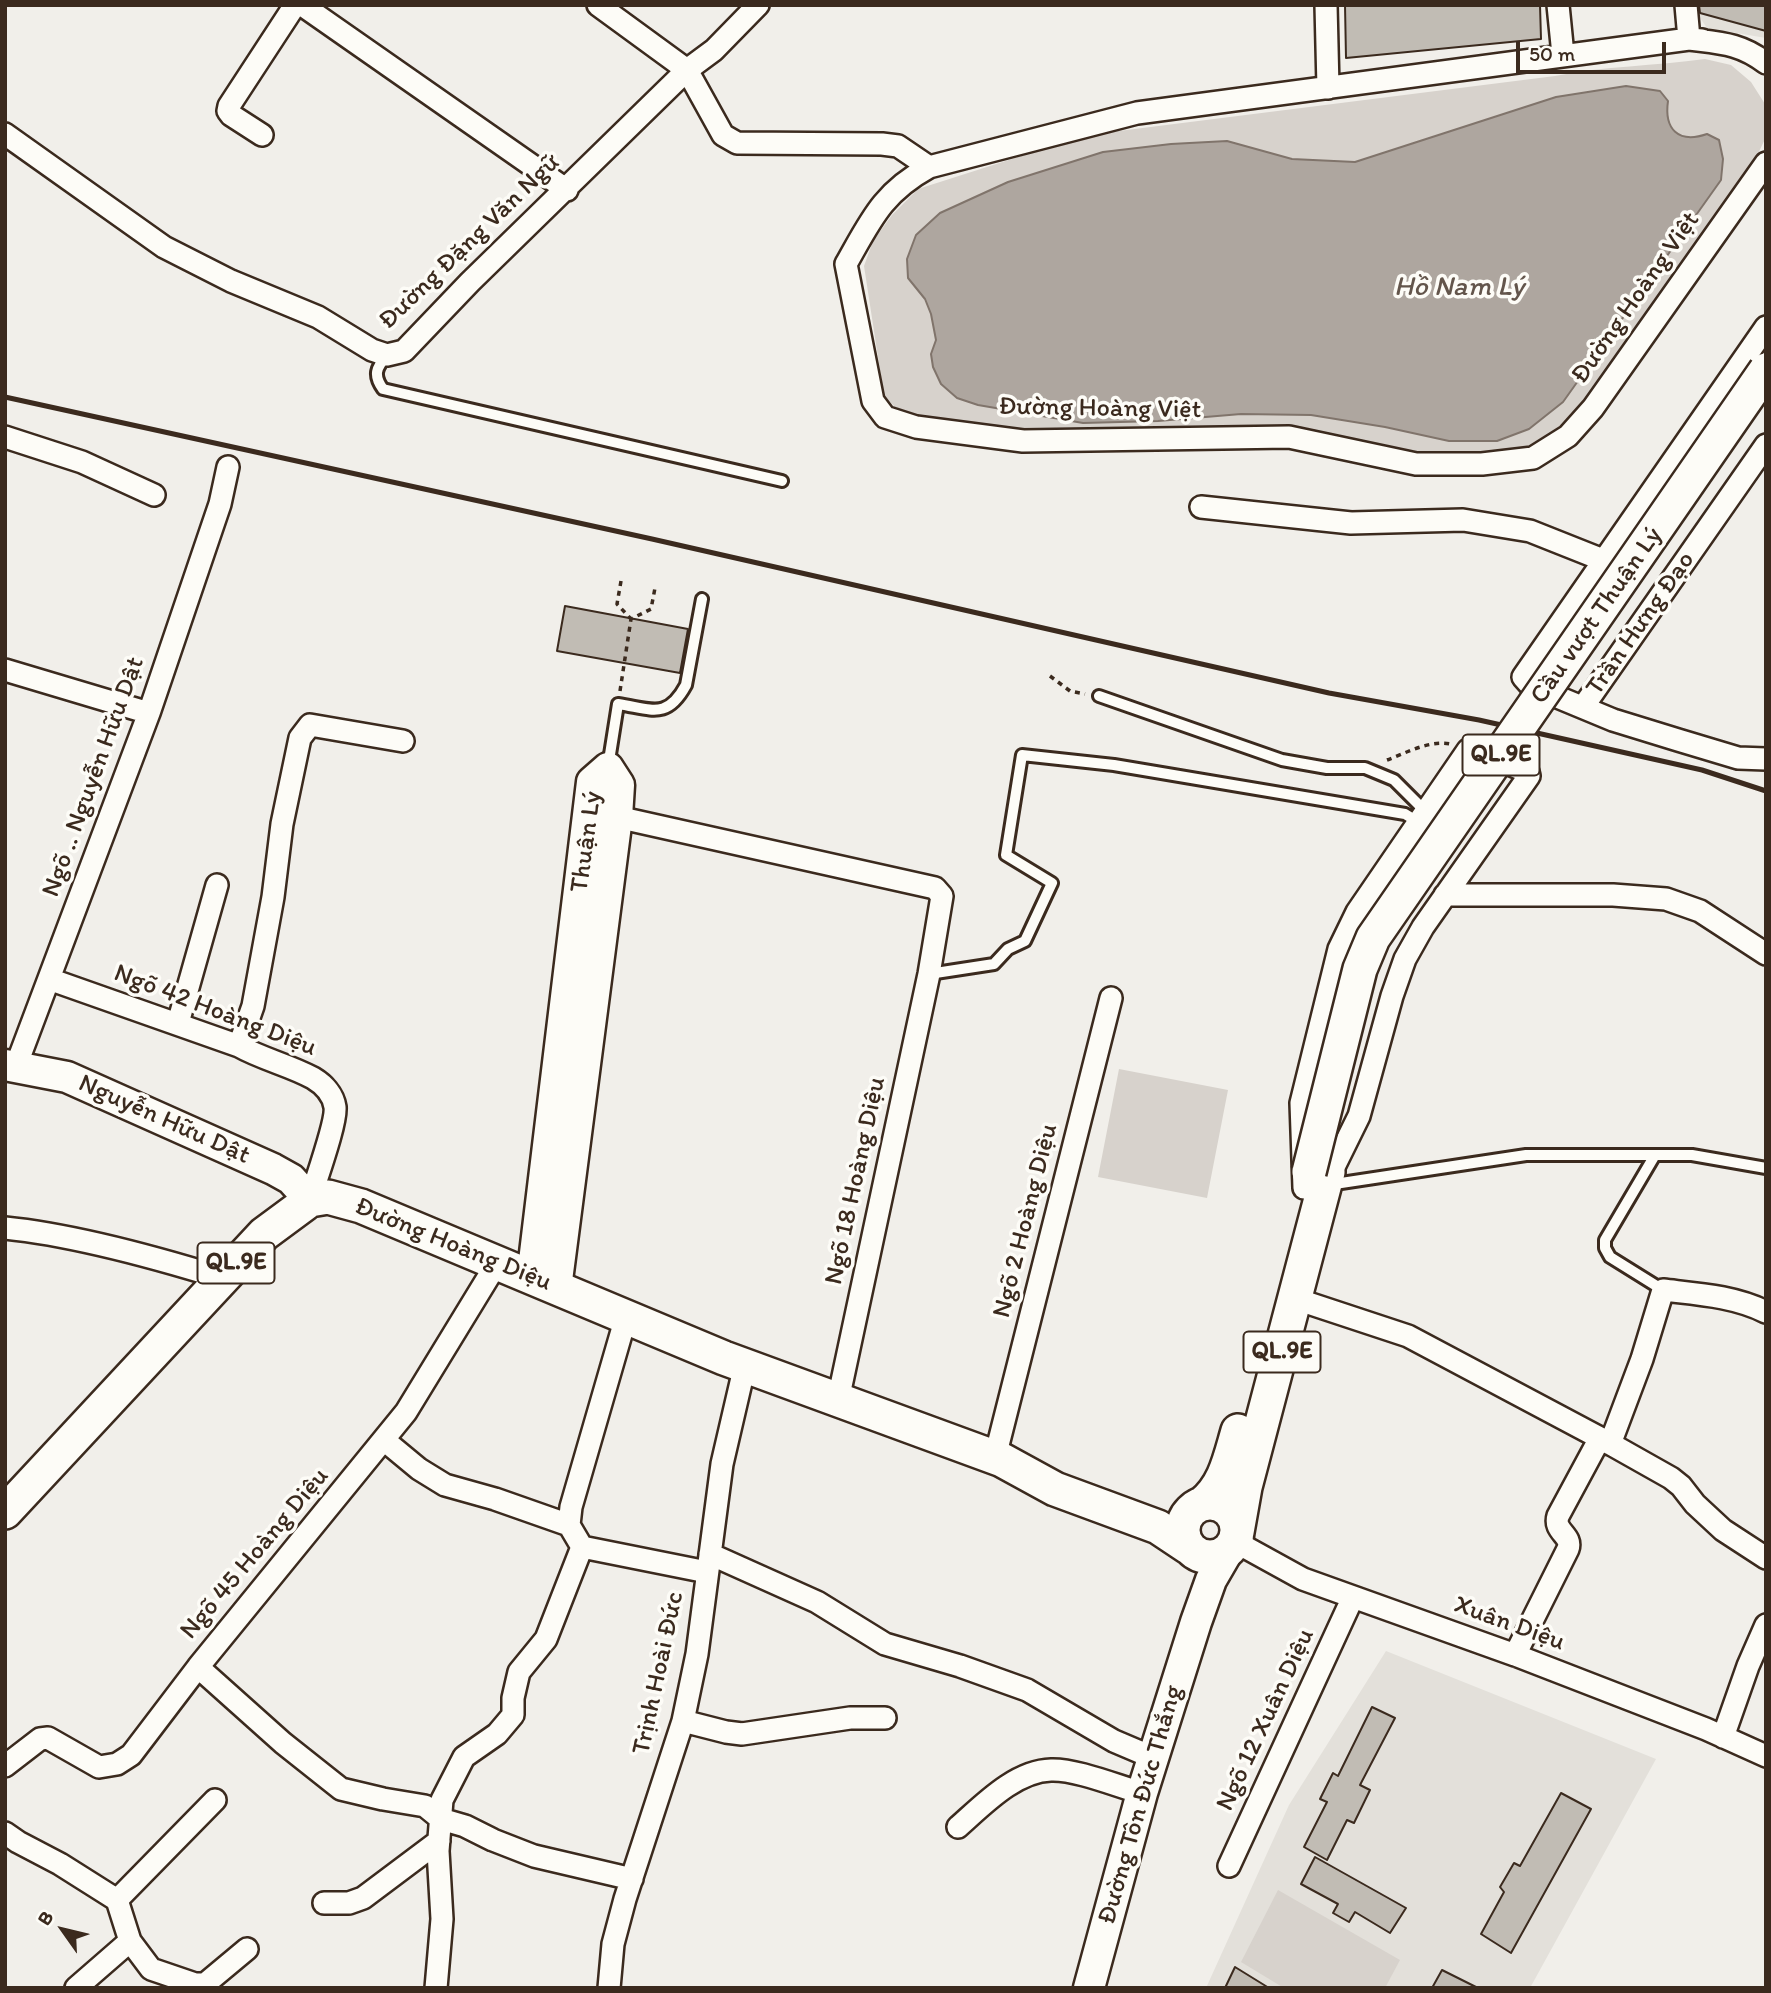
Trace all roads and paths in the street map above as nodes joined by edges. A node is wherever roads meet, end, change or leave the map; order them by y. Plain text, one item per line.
1 (295, 5) edge
2 (302, 5) edge
3 (598, 5) edge
4 (758, 5) edge
5 (1326, 5) edge
6 (1558, 5) edge
7 (1686, 5) edge
8 (1689, 39) junction
9 (1766, 41) edge
10 (1563, 55) junction
11 (1766, 63) edge
12 (687, 69) junction
13 (1328, 88) junction
14 (5, 134) edge
15 (262, 135) dead end
16 (1766, 163) edge
17 (929, 167) junction
18 (567, 190) junction
19 (1766, 327) edge
20 (387, 355) junction
21 (1766, 370) edge
22 (1766, 406) edge
23 (5, 437) edge
24 (1766, 445) edge
25 (228, 467) dead end
26 (782, 481) dead end
27 (154, 495) dead end
28 (1201, 507) dead end
29 (1603, 560) junction
30 (621, 581) dead end
31 (655, 588) dead end
32 (702, 599) dead end
33 (631, 619) junction
34 (5, 670) edge
35 (1050, 676) dead end
36 (1099, 696) joint
37 (618, 704) junction
38 (1583, 707) junction
39 (149, 713) junction
40 (403, 741) dead end
41 (1471, 748) junction
42 (1766, 759) edge
43 (608, 768) junction
44 (1365, 768) junction
45 (1421, 816) junction
46 (617, 817) junction
47 (217, 885) dead end
48 (1445, 895) junction
49 (1766, 954) edge
50 (929, 974) junction
51 (49, 979) junction
52 (1111, 999) dead end
53 (178, 1023) junction
54 (239, 1046) junction
55 (11, 1066) edge
56 (1655, 1155) junction
57 (1766, 1168) edge
58 (1316, 1180) junction
59 (310, 1200) junction
60 (5, 1228) edge
61 (496, 1263) junction
62 (222, 1278) junction
63 (544, 1283) junction
64 (1663, 1290) junction
65 (1296, 1299) junction
66 (1766, 1312) edge
67 (626, 1317) junction
68 (745, 1366) junction
69 (838, 1399) junction
70 (384, 1440) junction
71 (1605, 1441) junction
72 (999, 1459) junction
73 (1198, 1506) junction
74 (5, 1512) edge
75 (569, 1525) junction
76 (1234, 1541) junction
77 (582, 1547) junction
78 (1191, 1550) junction
79 (1766, 1558) edge
80 (708, 1563) junction
81 (1353, 1597) junction
82 (1196, 1622) junction
83 (1766, 1625) edge
84 (1515, 1655) junction
85 (198, 1667) junction
86 (885, 1718) dead end
87 (683, 1721) junction
88 (1723, 1737) junction
89 (1766, 1756) edge
90 (1154, 1758) junction
91 (5, 1766) edge
92 (1142, 1793) junction
93 (215, 1800) dead end
94 (441, 1819) junction
95 (958, 1827) dead end
96 (5, 1833) edge
97 (439, 1841) junction
98 (1229, 1866) dead end
99 (632, 1879) junction
100 (117, 1900) junction
101 (324, 1903) dead end
102 (130, 1941) junction
103 (247, 1949) dead end
104 (148, 1978) edge
105 (76, 1988) edge
106 (436, 1988) edge
107 (609, 1988) edge
108 (1089, 1988) edge

1 - 15 street
2 - 18 street
3 - 12 street
4 - 12 street, Đường Đặng Văn Ngữ
5 - 13 street
6 - 10 street
7 - 8 street
8 - 9 street
8 - 10 street, Đường Hoàng Việt
8 - 11 street, Đường Hoàng Việt
10 - 13 street, Đường Hoàng Việt
12 - 17 street
12 - 18 street, Đường Đặng Văn Ngữ
13 - 17 street, Đường Hoàng Việt
14 - 20 street, Đường Đặng Văn Ngữ
16 - 17 street, Đường Hoàng Việt
18 - 20 street, Đường Đặng Văn Ngữ
19 - 29 street, Trần Hưng Đạo
20 - 26 lane
21 - 58 main road, Cầu vượt Thuận Lý / QL.9E, bridge
22 - 58 main road, QL.9E
23 - 27 street
24 - 38 street, Trần Hưng Đạo
25 - 39 street, Ngõ .. Nguyễn Hữu Dật
28 - 29 street
29 - 38 street, Trần Hưng Đạo
30 - 33 path
31 - 33 path
32 - 37 lane
33 - 37 path
34 - 39 street
35 - 36 path
36 - 44 lane
37 - 43 lane
38 - 42 street
39 - 51 street, Ngõ .. Nguyễn Hữu Dật
40 - 54 street
41 - 44 path
41 - 45 street
41 - 48 street
43 - 46 street, Thuận Lý
43 - 63 street, Thuận Lý
44 - 45 lane
45 - 50 lane
45 - 58 street
46 - 50 street, Ngõ 18 Hoàng Diệu
46 - 63 street, Thuận Lý
47 - 53 street
48 - 49 street
48 - 58 street
50 - 69 street, Ngõ 18 Hoàng Diệu
51 - 53 street, Ngõ 42 Hoàng Diệu
51 - 55 street, Ngõ .. Nguyễn Hữu Dật
52 - 72 street, Ngõ 2 Hoàng Diệu
53 - 54 street, Ngõ 42 Hoàng Diệu
54 - 59 street, Ngõ 42 Hoàng Diệu
55 - 59 street, Nguyễn Hữu Dật
56 - 57 lane
56 - 58 lane
56 - 64 lane
58 - 65 main road, QL.9E
58 - 73 main road, QL.9E
59 - 61 main road, Đường Hoàng Diệu
59 - 62 main road, QL.9E
60 - 62 street
61 - 63 main road, Đường Hoàng Diệu
61 - 70 street, Ngõ 45 Hoàng Diệu
62 - 74 main road, QL.9E
63 - 67 main road, Đường Hoàng Diệu
64 - 66 street
64 - 71 street
65 - 71 street
65 - 76 main road, QL.9E
67 - 68 main road, Đường Hoàng Diệu
67 - 75 street
68 - 69 main road, Đường Hoàng Diệu
68 - 80 street, Trịnh Hoài Đức
69 - 72 main road, Đường Hoàng Diệu
70 - 75 street
70 - 85 street, Ngõ 45 Hoàng Diệu
71 - 79 street
71 - 84 street
72 - 73 main road, Đường Hoàng Diệu
72 - 78 main road, Đường Hoàng Diệu
73 - 76 main road
73 - 78 main road
75 - 77 street
76 - 78 main road
76 - 81 street, Xuân Diệu
76 - 82 street
77 - 80 street
77 - 94 street
78 - 82 street
80 - 87 street, Trịnh Hoài Đức
80 - 90 street
81 - 84 street, Xuân Diệu
81 - 98 street, Ngõ 12 Xuân Diệu
82 - 90 street, Đường Tôn Đức Thắng
83 - 88 street
84 - 88 street, Xuân Diệu
85 - 91 street, Ngõ 45 Hoàng Diệu
85 - 94 street
86 - 87 street
87 - 99 street, Trịnh Hoài Đức
88 - 89 street, Xuân Diệu
90 - 92 street, Đường Tôn Đức Thắng
92 - 95 street
92 - 108 street, Đường Tôn Đức Thắng
93 - 100 street
94 - 97 street
94 - 99 street
96 - 100 street
97 - 101 street
97 - 106 street
99 - 107 street, Trịnh Hoài Đức
100 - 102 street
102 - 104 street
102 - 105 street
103 - 104 street

